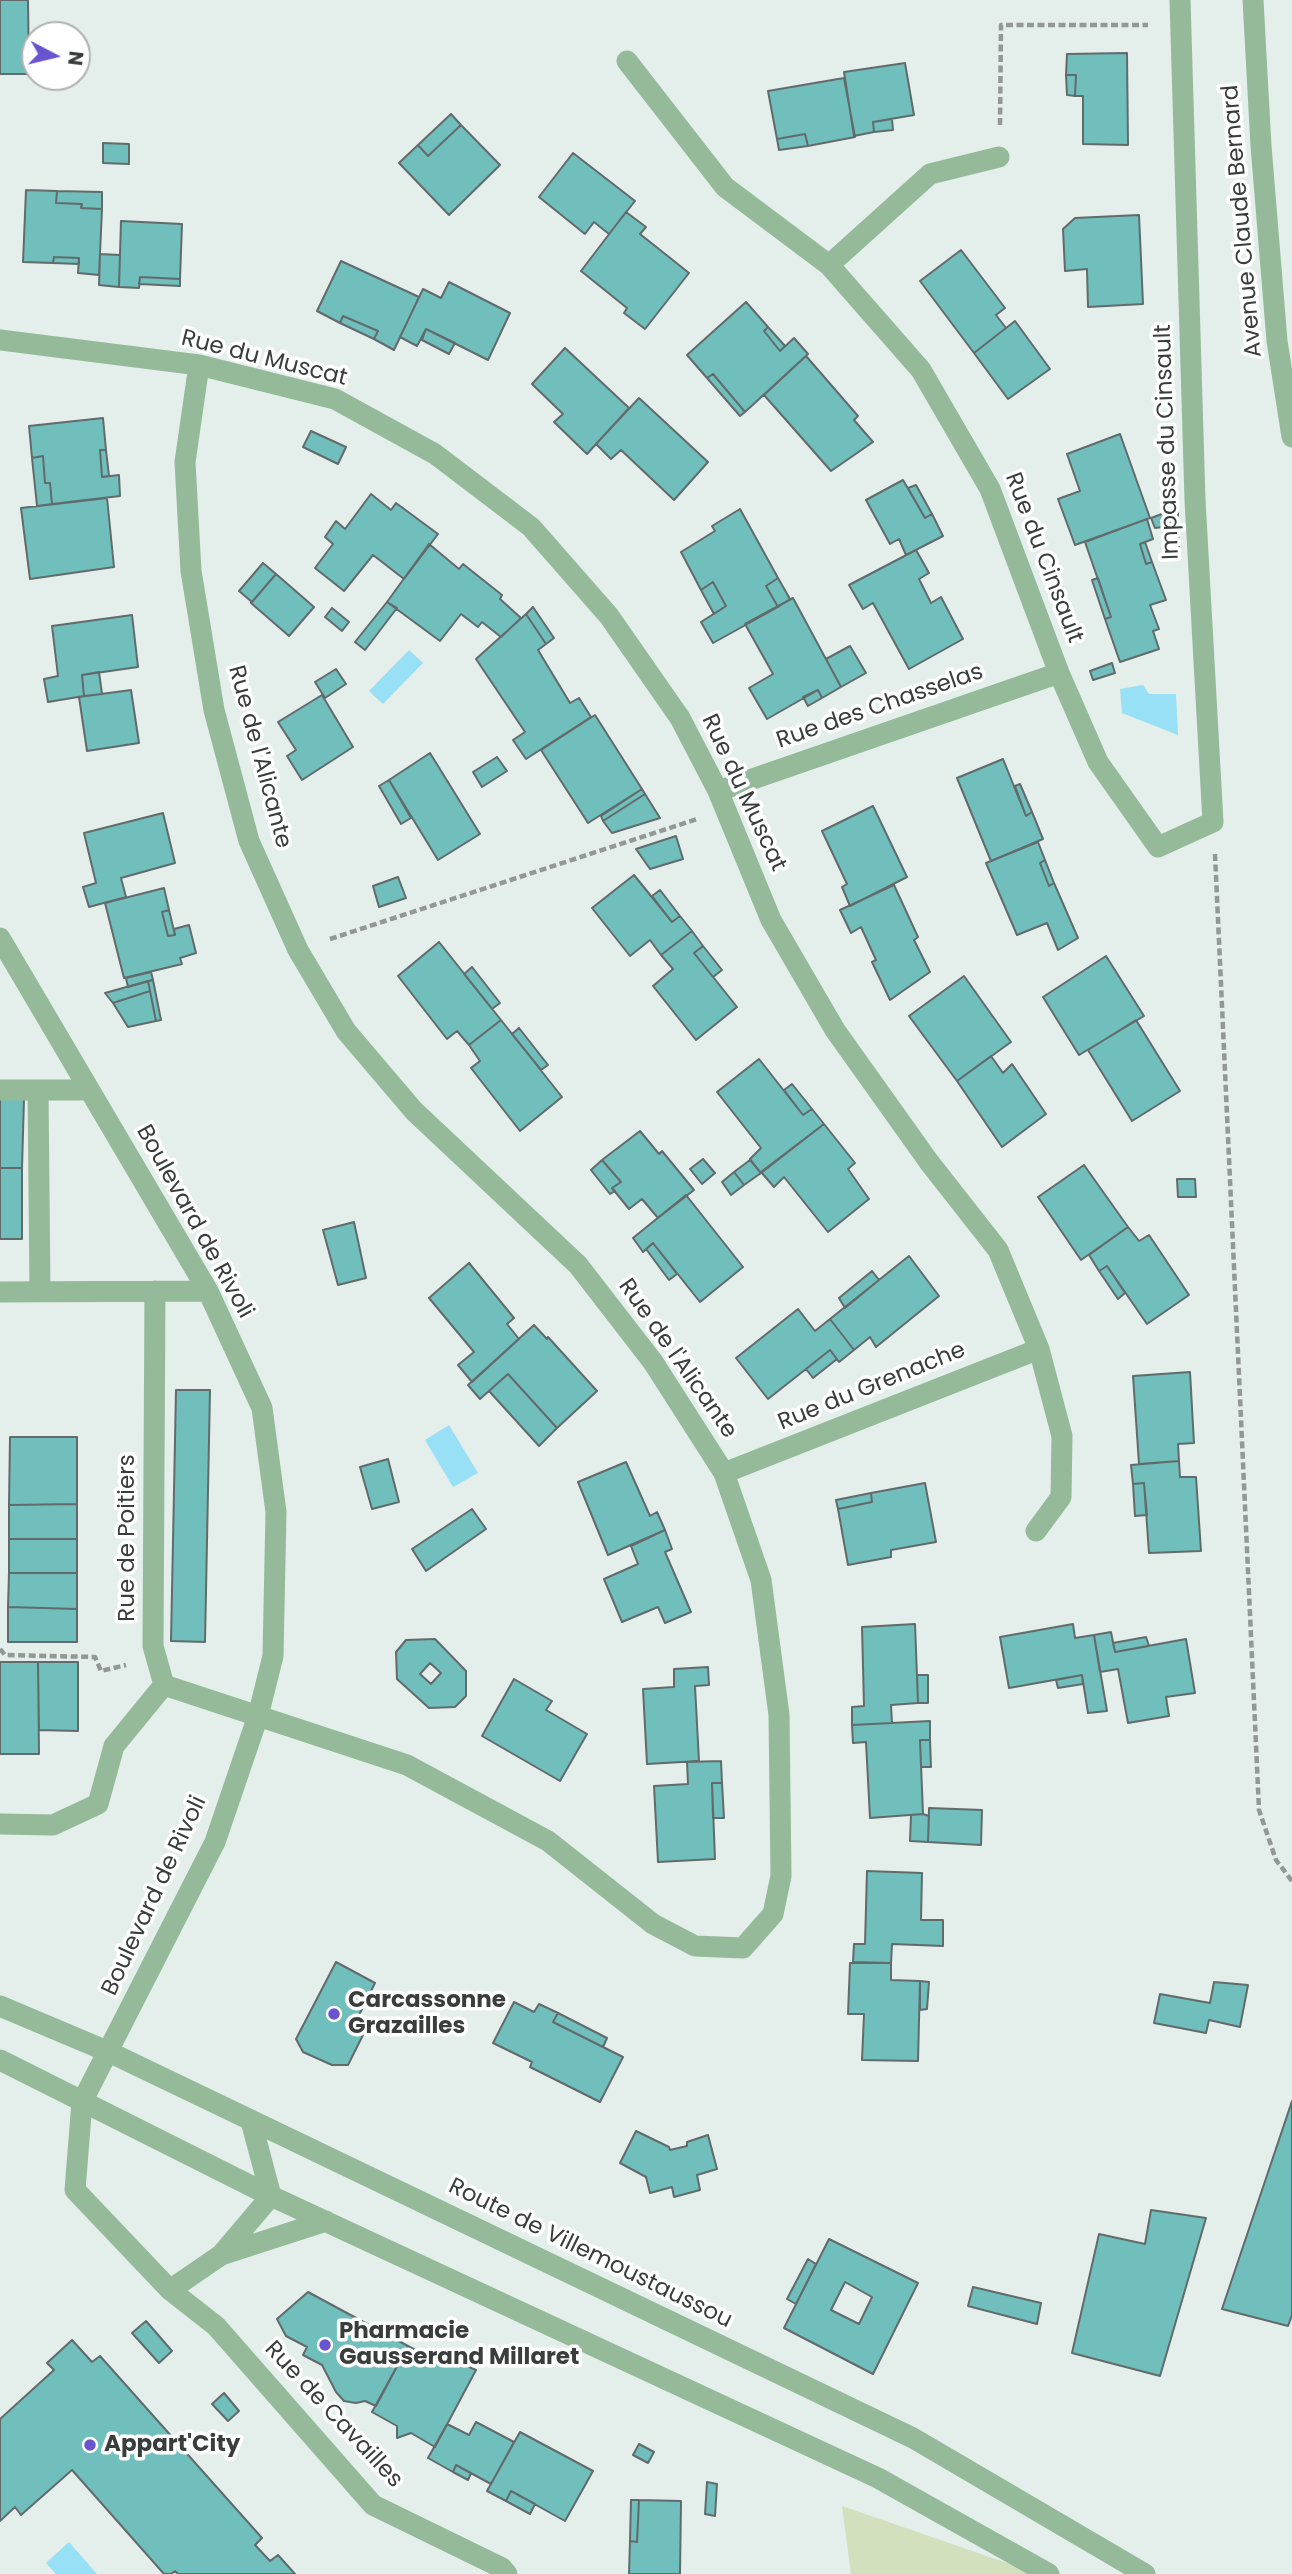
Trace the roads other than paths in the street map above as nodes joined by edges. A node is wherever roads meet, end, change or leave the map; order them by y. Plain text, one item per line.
1 (1180, 0) edge
2 (1253, 0) edge
3 (627, 61) dead end
4 (999, 157) road end
5 (829, 265) junction
6 (0, 340) edge
7 (199, 365) junction
8 (1292, 437) edge
9 (1059, 673) junction
10 (722, 800) junction
11 (1158, 847) joint
12 (0, 938) edge
13 (0, 1090) edge
14 (38, 1090) junction
15 (89, 1090) junction
16 (155, 1291) junction
17 (208, 1291) junction
18 (0, 1292) edge
19 (40, 1292) junction
20 (1039, 1349) junction
21 (724, 1473) junction
22 (1036, 1531) dead end
23 (164, 1685) junction
24 (257, 1716) junction
25 (0, 1824) edge
26 (0, 2006) edge
27 (109, 2053) junction
28 (0, 2060) edge
29 (82, 2102) junction
30 (251, 2121) junction
31 (271, 2196) junction
32 (326, 2221) junction
33 (221, 2255) junction
34 (170, 2290) junction
35 (507, 2574) edge
36 (1049, 2574) edge
37 (1145, 2574) edge

1 - 11 street, Impasse du Cinsault
2 - 8 street, Avenue Claude Bernard
3 - 5 street, Rue du Cinsault
4 - 5 street
5 - 9 street, Rue du Cinsault
6 - 7 street, Rue du Muscat
7 - 10 street, Rue du Muscat
7 - 21 street, Rue de l'Alicante
9 - 10 street, Rue des Chasselas
9 - 11 street, Rue du Cinsault
10 - 20 street, Rue du Muscat
12 - 15 street, Boulevard de Rivoli
13 - 14 street
14 - 15 street
14 - 19 street
15 - 17 street, Boulevard de Rivoli
16 - 17 street
16 - 19 street
16 - 23 street, Rue de Poitiers
17 - 24 street, Boulevard de Rivoli
18 - 19 street
20 - 21 street, Rue du Grenache
20 - 22 street, Rue du Muscat
21 - 24 street, Rue de l'Alicante
23 - 24 street
23 - 25 street
24 - 27 street, Boulevard de Rivoli
26 - 27 street, Route de Villemoustaussou
27 - 29 street, Boulevard de Rivoli
27 - 30 street, Route de Villemoustaussou
28 - 29 street
29 - 31 street
29 - 34 street, Rue de Cavailles
30 - 31 street
30 - 37 street, Route de Villemoustaussou
31 - 32 street
31 - 33 street
32 - 33 street
32 - 36 street
33 - 34 street
34 - 35 street, Rue de Cavailles

